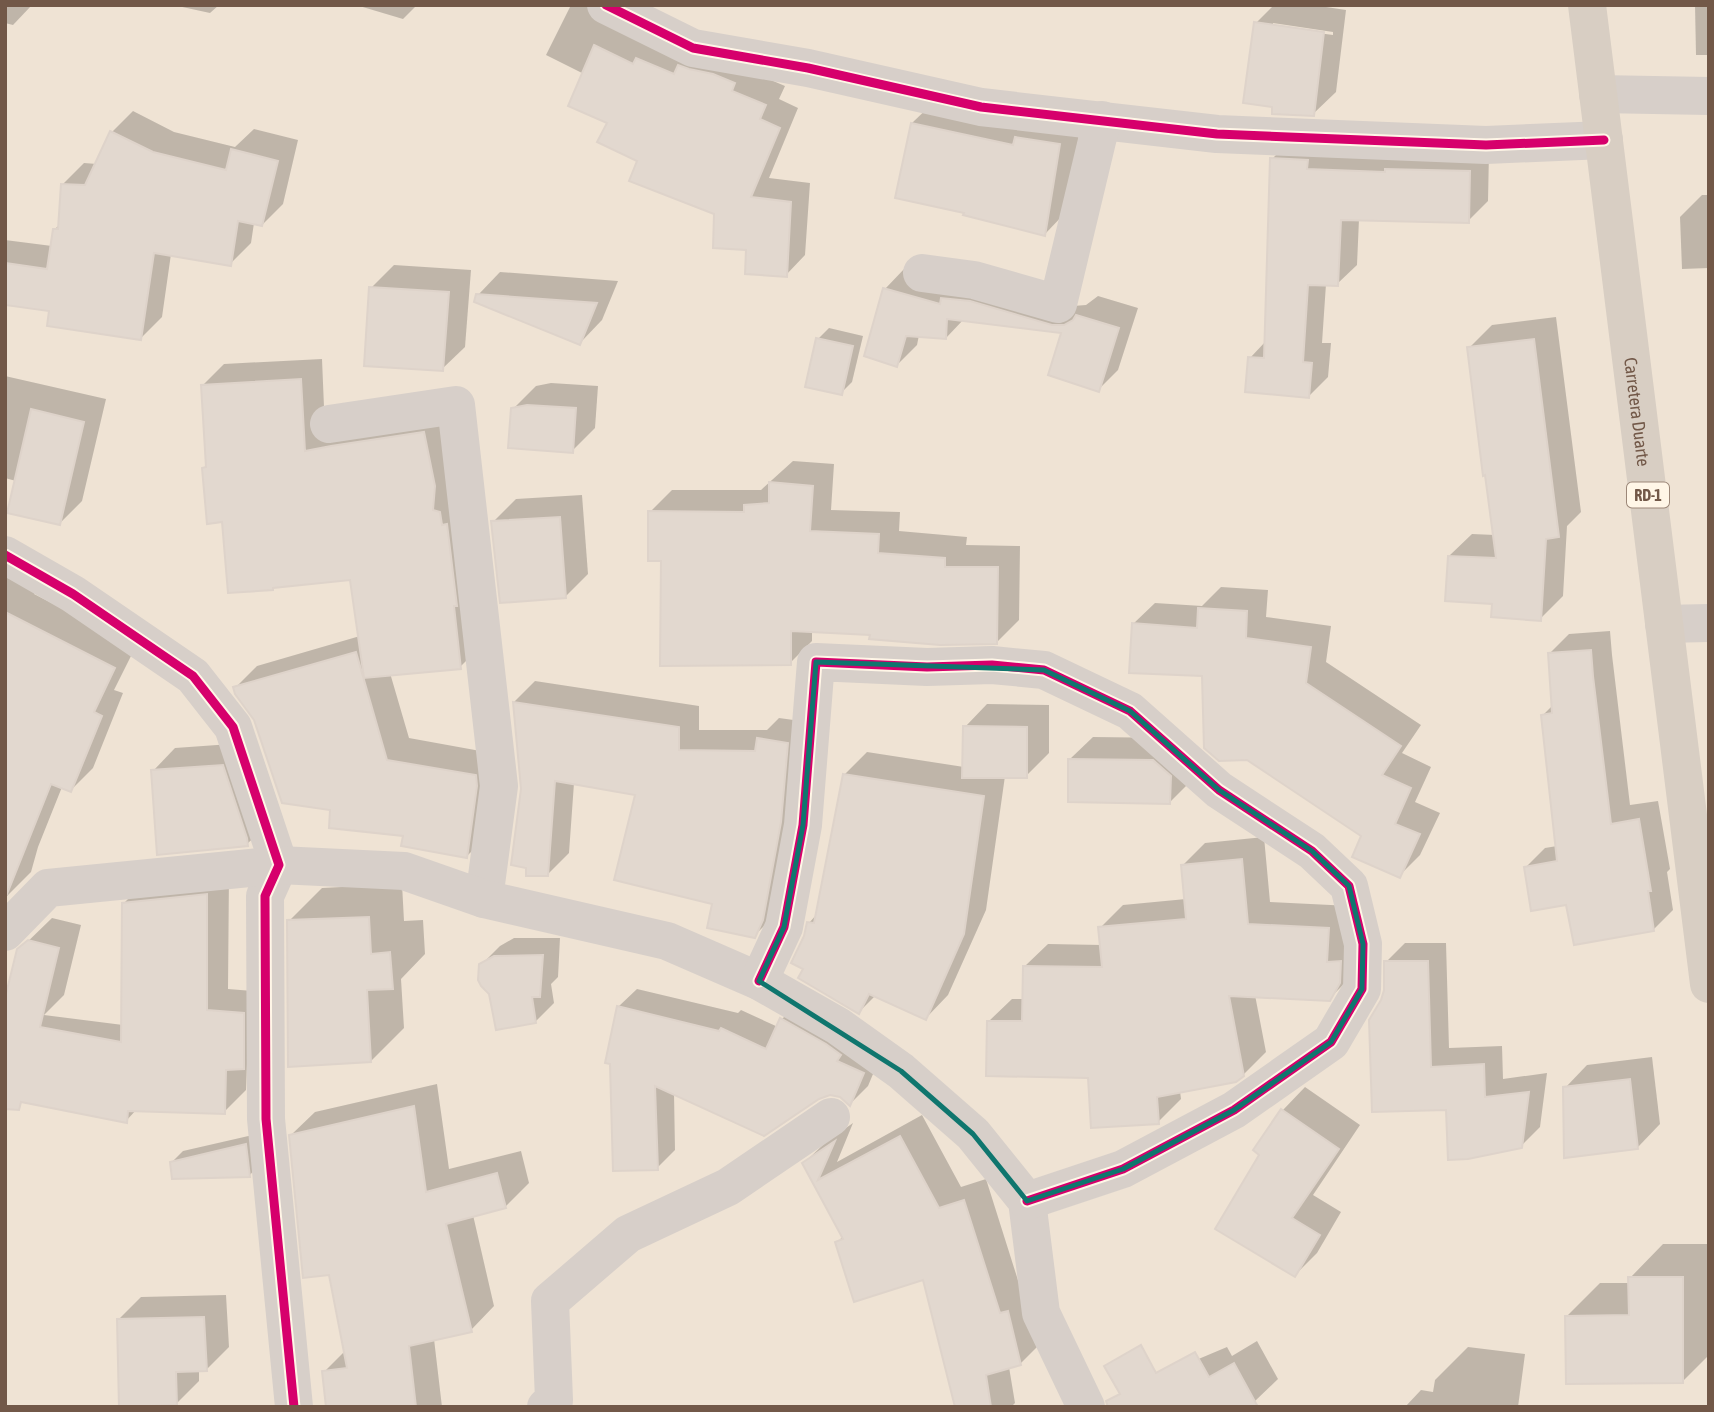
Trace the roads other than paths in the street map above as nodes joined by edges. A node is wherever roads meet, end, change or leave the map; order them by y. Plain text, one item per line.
1 (607, 5) edge
2 (1587, 5) edge
3 (662, 18) edge
4 (1598, 94) junction
5 (1709, 96) edge
6 (1102, 120) junction
7 (1604, 140) junction
8 (922, 273) dead end
9 (329, 424) dead end
10 (5, 555) edge
11 (1709, 622) edge
12 (1664, 624) junction
13 (279, 865) junction
14 (484, 899) junction
15 (5, 932) edge
16 (759, 981) junction
17 (1709, 984) edge
18 (831, 1117) dead end
19 (1027, 1201) junction
20 (294, 1407) edge
21 (546, 1407) edge
22 (1086, 1407) edge

1 - 3 street
2 - 4 main road, Carretera Duarte / RD-1
3 - 6 street
4 - 5 street
4 - 7 main road, Carretera Duarte / RD-1
6 - 7 street
6 - 8 street
7 - 12 main road, Carretera Duarte / RD-1
9 - 14 street
10 - 13 street
11 - 12 street
12 - 17 main road, Carretera Duarte / RD-1
13 - 14 street
13 - 15 street
13 - 20 street
14 - 16 street
16 - 19 street
16 - 19 street
18 - 21 street
19 - 22 street

